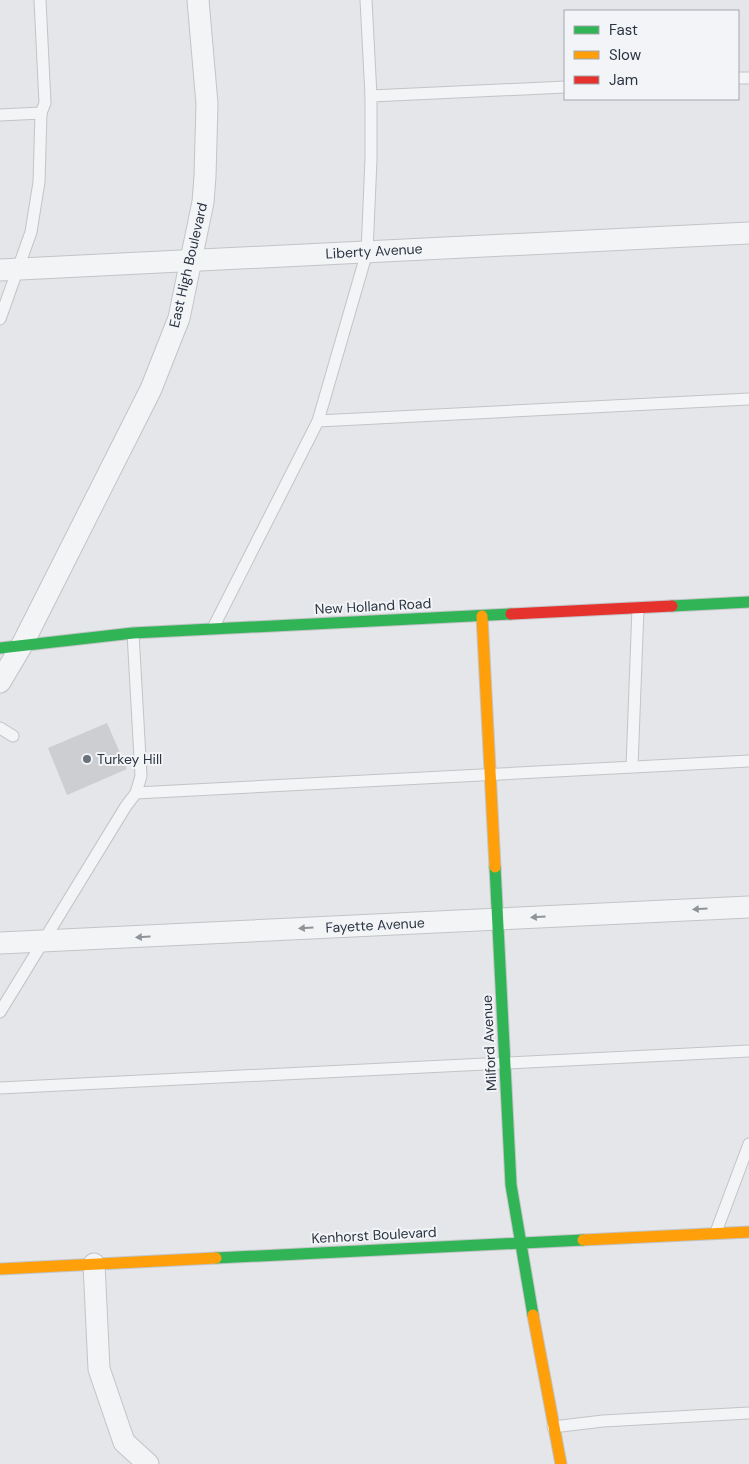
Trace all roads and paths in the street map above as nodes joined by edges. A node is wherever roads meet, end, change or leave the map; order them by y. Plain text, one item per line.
1 (40, 0) edge
2 (198, 0) edge
3 (366, 0) edge
4 (564, 87) edge
5 (371, 96) junction
6 (41, 113) junction
7 (0, 115) edge
8 (749, 233) edge
9 (367, 252) junction
10 (191, 261) junction
11 (9, 270) edge
12 (0, 319) edge
13 (749, 399) edge
14 (318, 421) junction
15 (749, 602) edge
16 (638, 608) junction
17 (482, 616) junction
18 (212, 630) junction
19 (133, 633) junction
20 (22, 645) junction
21 (0, 648) edge
22 (0, 682) edge
23 (0, 728) edge
24 (13, 736) dead end
25 (749, 761) edge
26 (632, 767) junction
27 (490, 774) junction
28 (136, 793) junction
29 (749, 907) edge
30 (497, 919) junction
31 (43, 941) junction
32 (0, 943) edge
33 (0, 1012) edge
34 (749, 1051) edge
35 (505, 1063) junction
36 (0, 1088) edge
37 (749, 1144) edge
38 (749, 1232) edge
39 (716, 1234) junction
40 (519, 1243) junction
41 (94, 1264) junction
42 (0, 1269) edge
43 (749, 1413) edge
44 (554, 1427) junction
45 (148, 1464) edge
46 (561, 1464) edge

1 - 6 lane
2 - 10 street, East High Boulevard
3 - 5 lane
4 - 5 lane
5 - 9 lane
6 - 7 lane
6 - 11 lane
8 - 9 street, Liberty Avenue
9 - 10 street, Liberty Avenue
9 - 14 lane
10 - 11 street, Liberty Avenue
10 - 20 street, East High Boulevard
11 - 12 lane
13 - 14 lane
14 - 18 lane
15 - 16 street, New Holland Road
16 - 17 street, New Holland Road
16 - 26 lane
17 - 18 street, New Holland Road
17 - 27 street, Milford Avenue
18 - 19 street, New Holland Road
19 - 20 street, New Holland Road
19 - 28 lane
20 - 21 street, New Holland Road
20 - 22 street, East High Boulevard
23 - 24 lane
25 - 26 lane
26 - 27 lane
27 - 28 lane
27 - 30 street, Milford Avenue
28 - 31 lane
29 -> 30 street, Fayette Avenue
30 -> 31 street, Fayette Avenue
30 - 35 street, Milford Avenue
31 - 32 street, Fayette Avenue
31 - 33 lane
34 - 35 lane
35 - 36 lane
35 - 40 street, Milford Avenue
37 - 39 lane
38 - 39 street, Kenhorst Boulevard
39 - 40 street, Kenhorst Boulevard
40 - 41 street, Kenhorst Boulevard
40 - 44 street, Milford Avenue
41 - 42 street, Kenhorst Boulevard
41 - 45 street
43 - 44 lane
44 - 46 street, Milford Avenue

